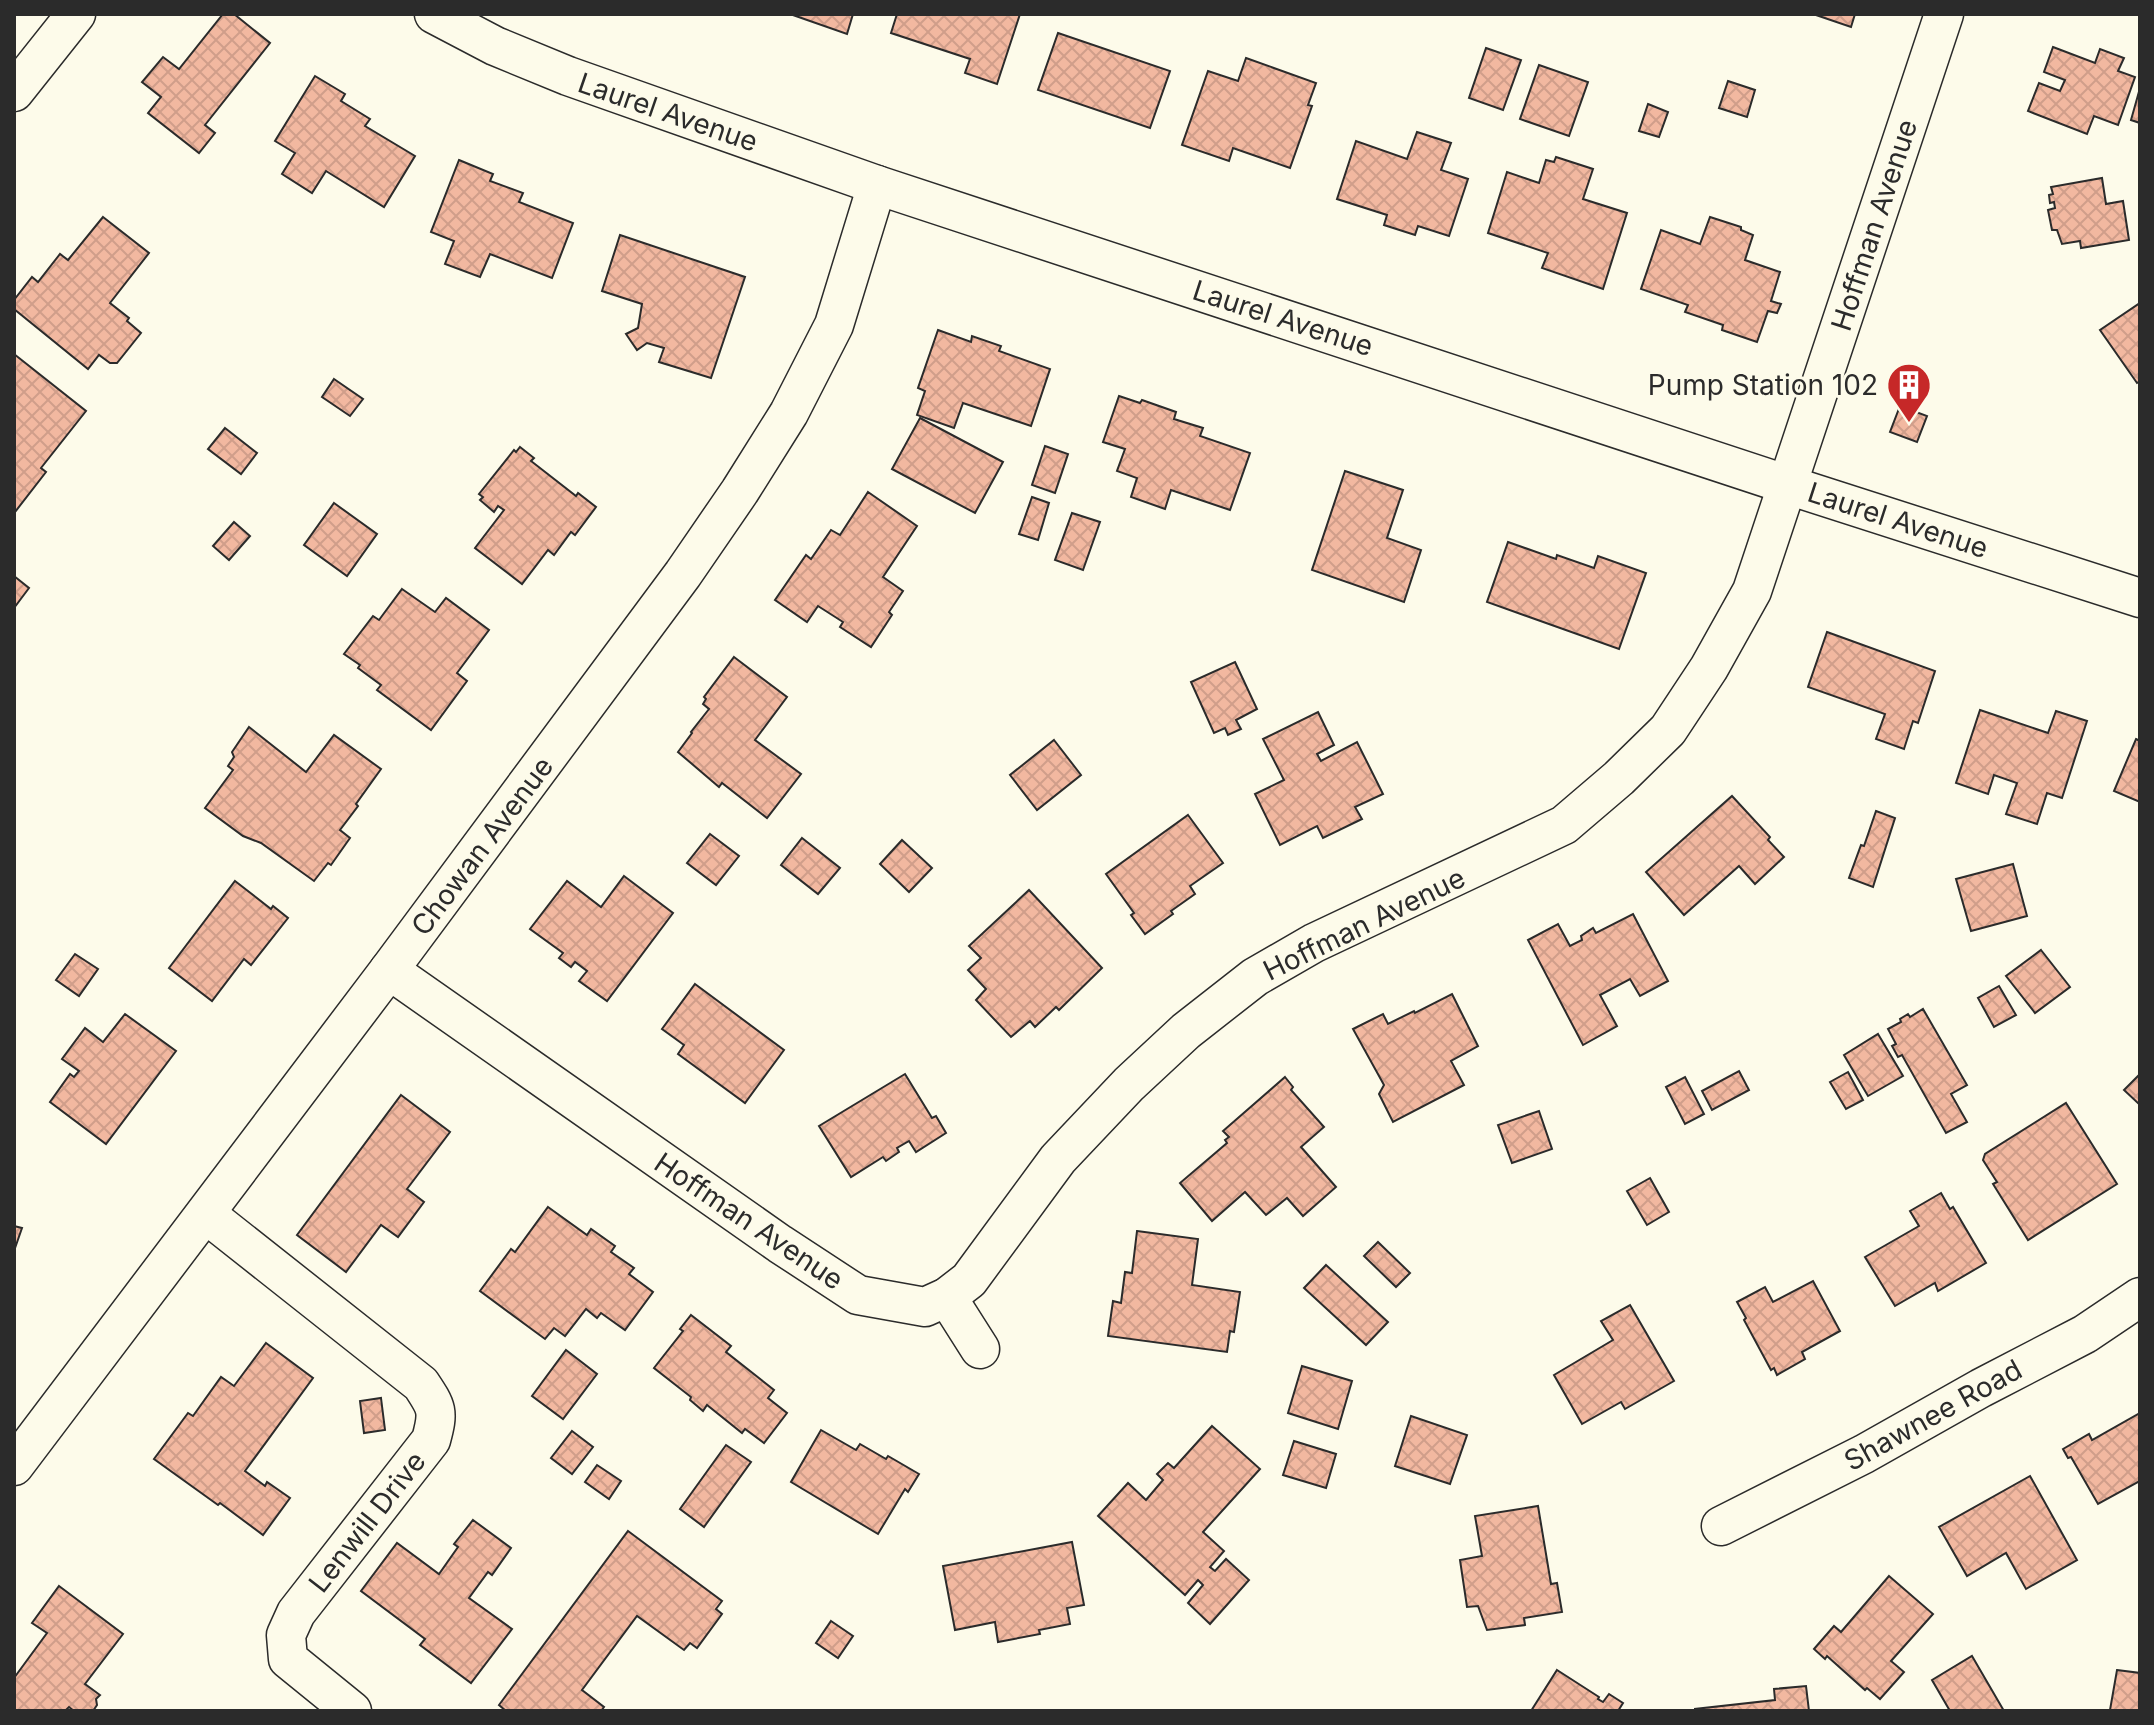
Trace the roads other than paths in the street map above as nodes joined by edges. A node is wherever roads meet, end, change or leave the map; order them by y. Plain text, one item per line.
1 (76, 14) edge
2 (434, 14) edge
3 (1944, 14) edge
4 (14, 92) edge
5 (877, 185) junction
6 (1788, 485) junction
7 (2140, 598) edge
8 (389, 970) junction
9 (206, 1214) junction
10 (947, 1297) junction
11 (2140, 1297) edge
12 (980, 1349) dead end
13 (14, 1466) edge
14 (1721, 1526) dead end
15 (352, 1711) edge

1 - 4 street
2 - 5 street, Laurel Avenue
3 - 6 street, Hoffman Avenue
5 - 6 street, Laurel Avenue
5 - 8 street, Chowan Avenue
6 - 7 street, Laurel Avenue
6 - 10 street, Hoffman Avenue
8 - 9 street, Chowan Avenue
8 - 10 street, Hoffman Avenue
9 - 13 street, Chowan Avenue
9 - 15 street, Lenwill Drive
10 - 12 street
11 - 14 street, Shawnee Road

